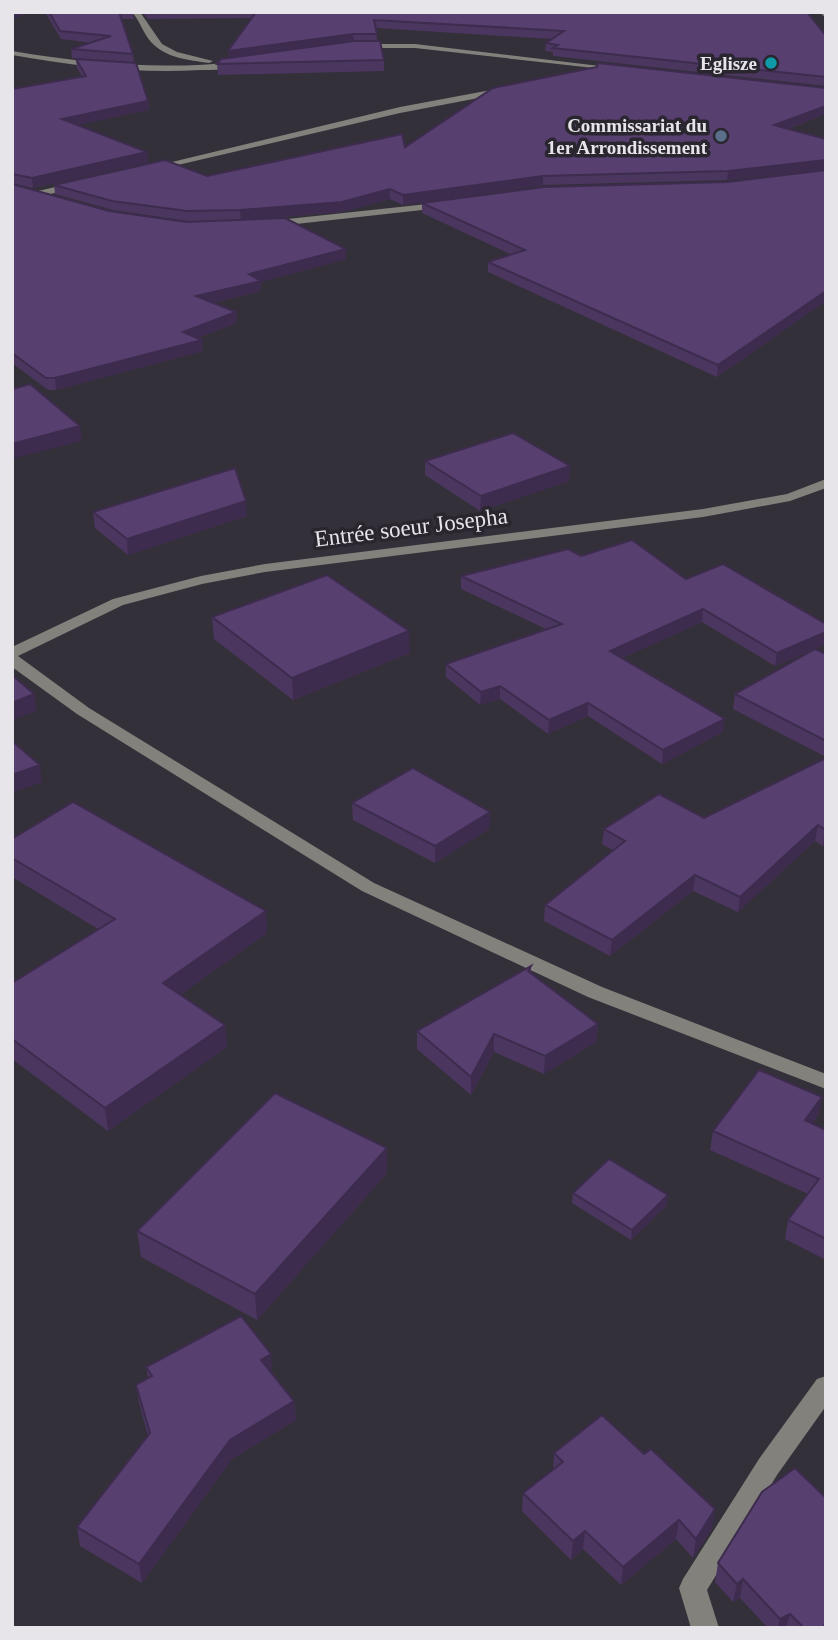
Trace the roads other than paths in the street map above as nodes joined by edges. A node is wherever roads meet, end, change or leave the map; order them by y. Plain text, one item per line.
1 (136, 12) edge
2 (354, 47) edge
3 (12, 53) edge
4 (243, 63) edge
5 (229, 65) junction
6 (606, 68) junction
7 (631, 71) edge
8 (576, 74) edge
9 (516, 88) edge
10 (137, 172) edge
11 (91, 183) edge
12 (12, 188) edge
13 (33, 194) junction
14 (12, 200) edge
15 (59, 202) edge
16 (463, 202) edge
17 (254, 225) edge
18 (826, 483) edge
19 (12, 653) edge
20 (12, 659) edge
21 (826, 1082) edge
22 (826, 1386) edge
23 (705, 1628) edge

1 - 5 street
2 - 6 street
3 - 5 street
4 - 5 street
6 - 7 street
6 - 8 street
9 - 10 street
11 - 13 street
12 - 13 street
13 - 14 street
13 - 15 street
16 - 17 street
18 - 19 street, Entrée soeur Josepha
20 - 21 street
22 - 23 street

